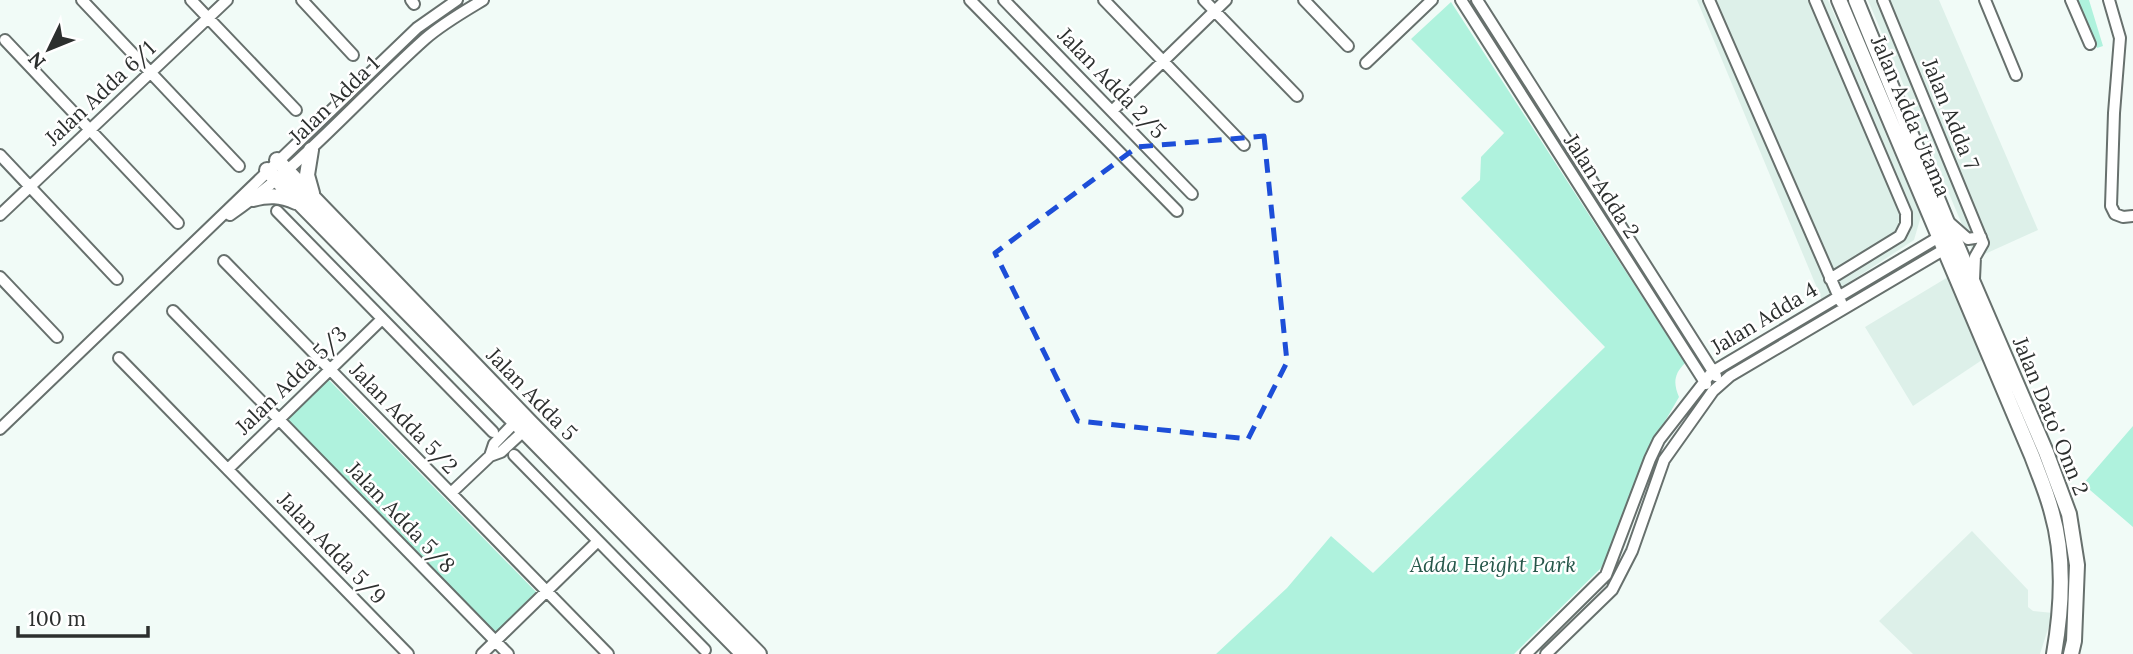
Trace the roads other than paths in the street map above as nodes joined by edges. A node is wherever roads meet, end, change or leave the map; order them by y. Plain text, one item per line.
1 (82, 0) edge
2 (191, 0) edge
3 (228, 0) edge
4 (302, 0) edge
5 (457, 0) edge
6 (971, 0) edge
7 (1004, 0) edge
8 (1104, 0) edge
9 (1204, 0) edge
10 (1226, 0) edge
11 (1304, 0) edge
12 (1432, 0) edge
13 (1461, 0) edge
14 (1477, 0) edge
15 (1709, 0) edge
16 (1815, 0) edge
17 (1839, 0) edge
18 (1856, 0) edge
19 (1883, 0) edge
20 (1985, 0) edge
21 (2071, 0) edge
22 (2109, 0) edge
23 (477, 1) edge
24 (1214, 11) junction
25 (208, 18) junction
26 (5, 40) dead end
27 (2090, 44) dead end
28 (1348, 46) dead end
29 (354, 55) dead end
30 (1163, 61) junction
31 (1366, 63) dead end
32 (151, 72) junction
33 (2016, 75) dead end
34 (1297, 96) dead end
35 (296, 110) dead end
36 (1112, 111) junction
37 (90, 130) junction
38 (1244, 145) dead end
39 (311, 150) junction
40 (0, 155) edge
41 (239, 166) dead end
42 (277, 170) junction
43 (30, 187) junction
44 (1192, 194) dead end
45 (253, 199) junction
46 (307, 200) junction
47 (277, 211) dead end
48 (1177, 211) dead end
49 (0, 215) edge
50 (2133, 216) edge
51 (178, 223) dead end
52 (211, 228) junction
53 (1947, 236) junction
54 (1982, 240) junction
55 (224, 261) dead end
56 (0, 277) edge
57 (117, 279) dead end
58 (1830, 279) junction
59 (1975, 286) junction
60 (1838, 296) junction
61 (1844, 307) junction
62 (173, 311) dead end
63 (382, 318) junction
64 (57, 337) dead end
65 (1695, 344) junction
66 (119, 358) dead end
67 (1735, 358) junction
68 (330, 369) junction
69 (1712, 372) junction
70 (1704, 381) junction
71 (1718, 386) junction
72 (279, 419) junction
73 (523, 423) junction
74 (0, 429) edge
75 (493, 432) dead end
76 (514, 455) dead end
77 (228, 469) junction
78 (451, 493) junction
79 (598, 541) junction
80 (547, 591) junction
81 (495, 641) junction
82 (705, 650) dead end
83 (408, 654) edge
84 (482, 654) edge
85 (508, 654) edge
86 (608, 654) edge
87 (743, 654) edge
88 (759, 654) edge
89 (1526, 654) edge
90 (1546, 654) edge
91 (2054, 654) edge
92 (2071, 654) edge

1 - 32 street
2 - 25 street
3 - 25 street, Jalan Adda 6/1
4 - 29 street
5 - 42 street, Jalan Adda 1
6 - 48 street
7 - 36 street, Jalan Adda 2/5
8 - 30 street
9 - 24 street
10 - 24 street
11 - 28 street
12 - 31 street
13 - 70 street, Jalan Adda 2
14 - 65 street, Jalan Adda 2
15 - 58 street
16 - 58 street
17 - 53 main road, Jalan Adda Utama
18 - 53 main road, Jalan Adda Utama
19 - 54 street, Jalan Adda 7
20 - 33 street
21 - 27 street
22 - 50 street
23 - 39 street, Jalan Adda 1
24 - 30 street
24 - 34 street
25 - 32 street, Jalan Adda 6/1
25 - 35 street
26 - 37 street
30 - 36 street
30 - 38 street
32 - 37 street, Jalan Adda 6/1
32 - 41 street
36 - 44 street, Jalan Adda 2/5
37 - 43 street, Jalan Adda 6/1
37 - 51 street
39 - 42 street, Jalan Adda 1
39 - 46 main road
40 - 43 street
42 - 45 street, Jalan Adda 1
42 - 46 main road, Jalan Adda 5
42 - 52 street, Jalan Adda 1
43 - 49 street, Jalan Adda 6/1
43 - 57 street
45 - 46 main road
45 - 52 street, Jalan Adda 1
46 - 73 main road, Jalan Adda 5
47 - 63 street
52 - 74 street, Jalan Adda 1
53 - 54 street
53 - 59 main road, Jalan Dato' Onn 2
53 - 60 street, Jalan Adda 4
53 - 61 street, Jalan Adda 4
53 - 91 main road, Jalan Dato' Onn 2
54 - 59 street
55 - 68 street, Jalan Adda 5/2
56 - 64 street
58 - 60 street
59 - 92 main road, Jalan Dato' Onn 2
60 - 61 street
60 - 67 street, Jalan Adda 4
61 - 71 street, Jalan Adda 4
62 - 72 street, Jalan Adda 5/8
63 - 68 street, Jalan Adda 5/3
63 - 75 street
65 - 67 street
65 - 69 street, Jalan Adda 2
66 - 77 street
67 - 69 street, Jalan Adda 4
68 - 72 street, Jalan Adda 5/3
68 - 78 street, Jalan Adda 5/2
69 - 70 street, Jalan Adda 4
69 - 71 street, Jalan Adda 2
70 - 71 street, Jalan Adda 2
70 - 89 street, Jalan Adda 4
71 - 90 street, Jalan Adda 4
72 - 77 street, Jalan Adda 5/3
72 - 81 street, Jalan Adda 5/8
73 - 78 street
73 - 87 main road, Jalan Adda 5
73 - 88 main road, Jalan Adda 5
76 - 79 street
77 - 83 street, Jalan Adda 5/9
78 - 80 street, Jalan Adda 5/2
79 - 80 street
79 - 82 street
80 - 81 street
80 - 86 street, Jalan Adda 5/2
81 - 84 street
81 - 85 street, Jalan Adda 5/8

